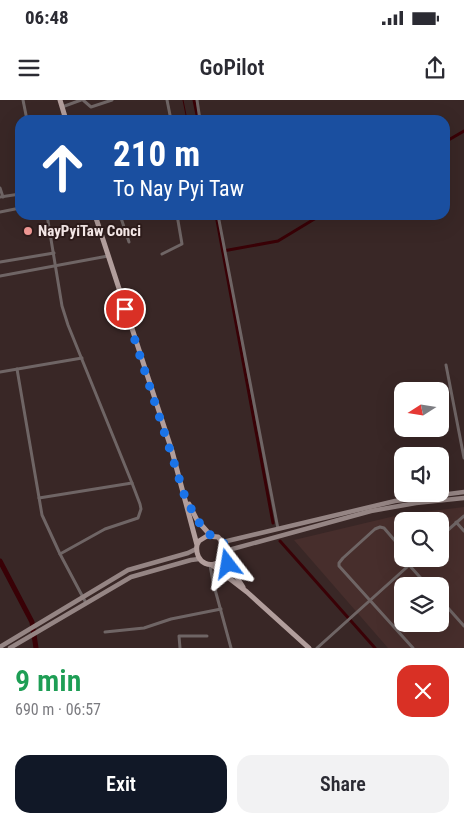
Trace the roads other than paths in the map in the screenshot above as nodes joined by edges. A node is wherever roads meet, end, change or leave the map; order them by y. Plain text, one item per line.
1 (23, 100) edge
2 (60, 100) edge
3 (82, 100) edge
4 (112, 100) edge
5 (167, 100) edge
6 (197, 100) edge
7 (62, 107) junction
8 (26, 115) edge
9 (64, 115) edge
10 (170, 115) edge
11 (199, 115) edge
12 (0, 188) edge
13 (15, 195) edge
14 (1, 197) edge
15 (15, 209) edge
16 (0, 212) edge
17 (48, 220) edge
18 (97, 220) edge
19 (122, 220) edge
20 (178, 220) edge
21 (219, 220) edge
22 (129, 242) dead end
23 (54, 253) junction
24 (162, 254) dead end
25 (108, 256) junction
26 (0, 262) edge
27 (56, 266) junction
28 (0, 276) edge
29 (82, 358) junction
30 (446, 365) dead end
31 (18, 369) junction
32 (0, 372) edge
33 (464, 458) edge
34 (132, 483) junction
35 (464, 492) edge
36 (185, 497) junction
37 (39, 498) junction
38 (464, 498) edge
39 (464, 516) edge
40 (456, 522) junction
41 (278, 529) junction
42 (449, 529) edge
43 (464, 531) edge
44 (211, 536) junction
45 (394, 540) edge
46 (223, 542) junction
47 (197, 547) junction
48 (225, 551) junction
49 (60, 554) junction
50 (224, 557) junction
51 (200, 559) junction
52 (211, 565) junction
53 (407, 567) edge
54 (411, 567) edge
55 (224, 575) junction
56 (420, 577) edge
57 (213, 582) junction
58 (101, 586) junction
59 (105, 592) junction
60 (247, 592) junction
61 (81, 597) junction
62 (370, 600) junction
63 (86, 603) junction
64 (221, 609) junction
65 (449, 609) edge
66 (464, 626) edge
67 (105, 632) dead end
68 (207, 636) dead end
69 (0, 647) edge
70 (10, 648) edge
71 (180, 648) edge
72 (232, 648) edge
73 (309, 648) edge
74 (317, 648) edge
75 (413, 648) edge

1 - 8 street
2 - 7 main road
3 - 4 street
3 - 7 street
5 - 10 street
6 - 11 street
7 - 9 main road
12 - 14 street
13 - 14 street
15 - 16 street
17 - 23 street
18 - 25 main road
19 - 22 street
20 - 24 street
21 - 41 street
23 - 26 street
23 - 27 street
25 - 27 street
25 - 36 main road
27 - 28 street
27 - 29 street
29 - 31 street
29 - 34 street
30 - 33 street
31 - 32 street
31 - 37 street
34 - 37 street
34 - 49 street
35 - 41 main road
36 - 44 main road
36 - 47 main road
37 - 49 street
38 - 48 main road
39 - 40 street
40 - 42 street
40 - 43 street
41 - 46 main road
44 - 46 main road
44 - 47 main road
45 - 62 street
46 - 48 main road
47 - 51 main road
47 - 58 main road
48 - 50 main road
49 - 61 street
50 - 52 main road
50 - 60 main road
51 - 52 main road
51 - 59 main road
52 - 55 main road
52 - 57 street
53 - 62 street
54 - 56 street
55 - 57 street
55 - 60 main road
57 - 64 street
58 - 59 street
58 - 61 main road
59 - 63 main road
60 - 73 main road
61 - 63 street
61 - 69 main road
62 - 74 street
62 - 75 street
63 - 70 main road
64 - 67 street
64 - 72 street
65 - 66 street
68 - 71 street

